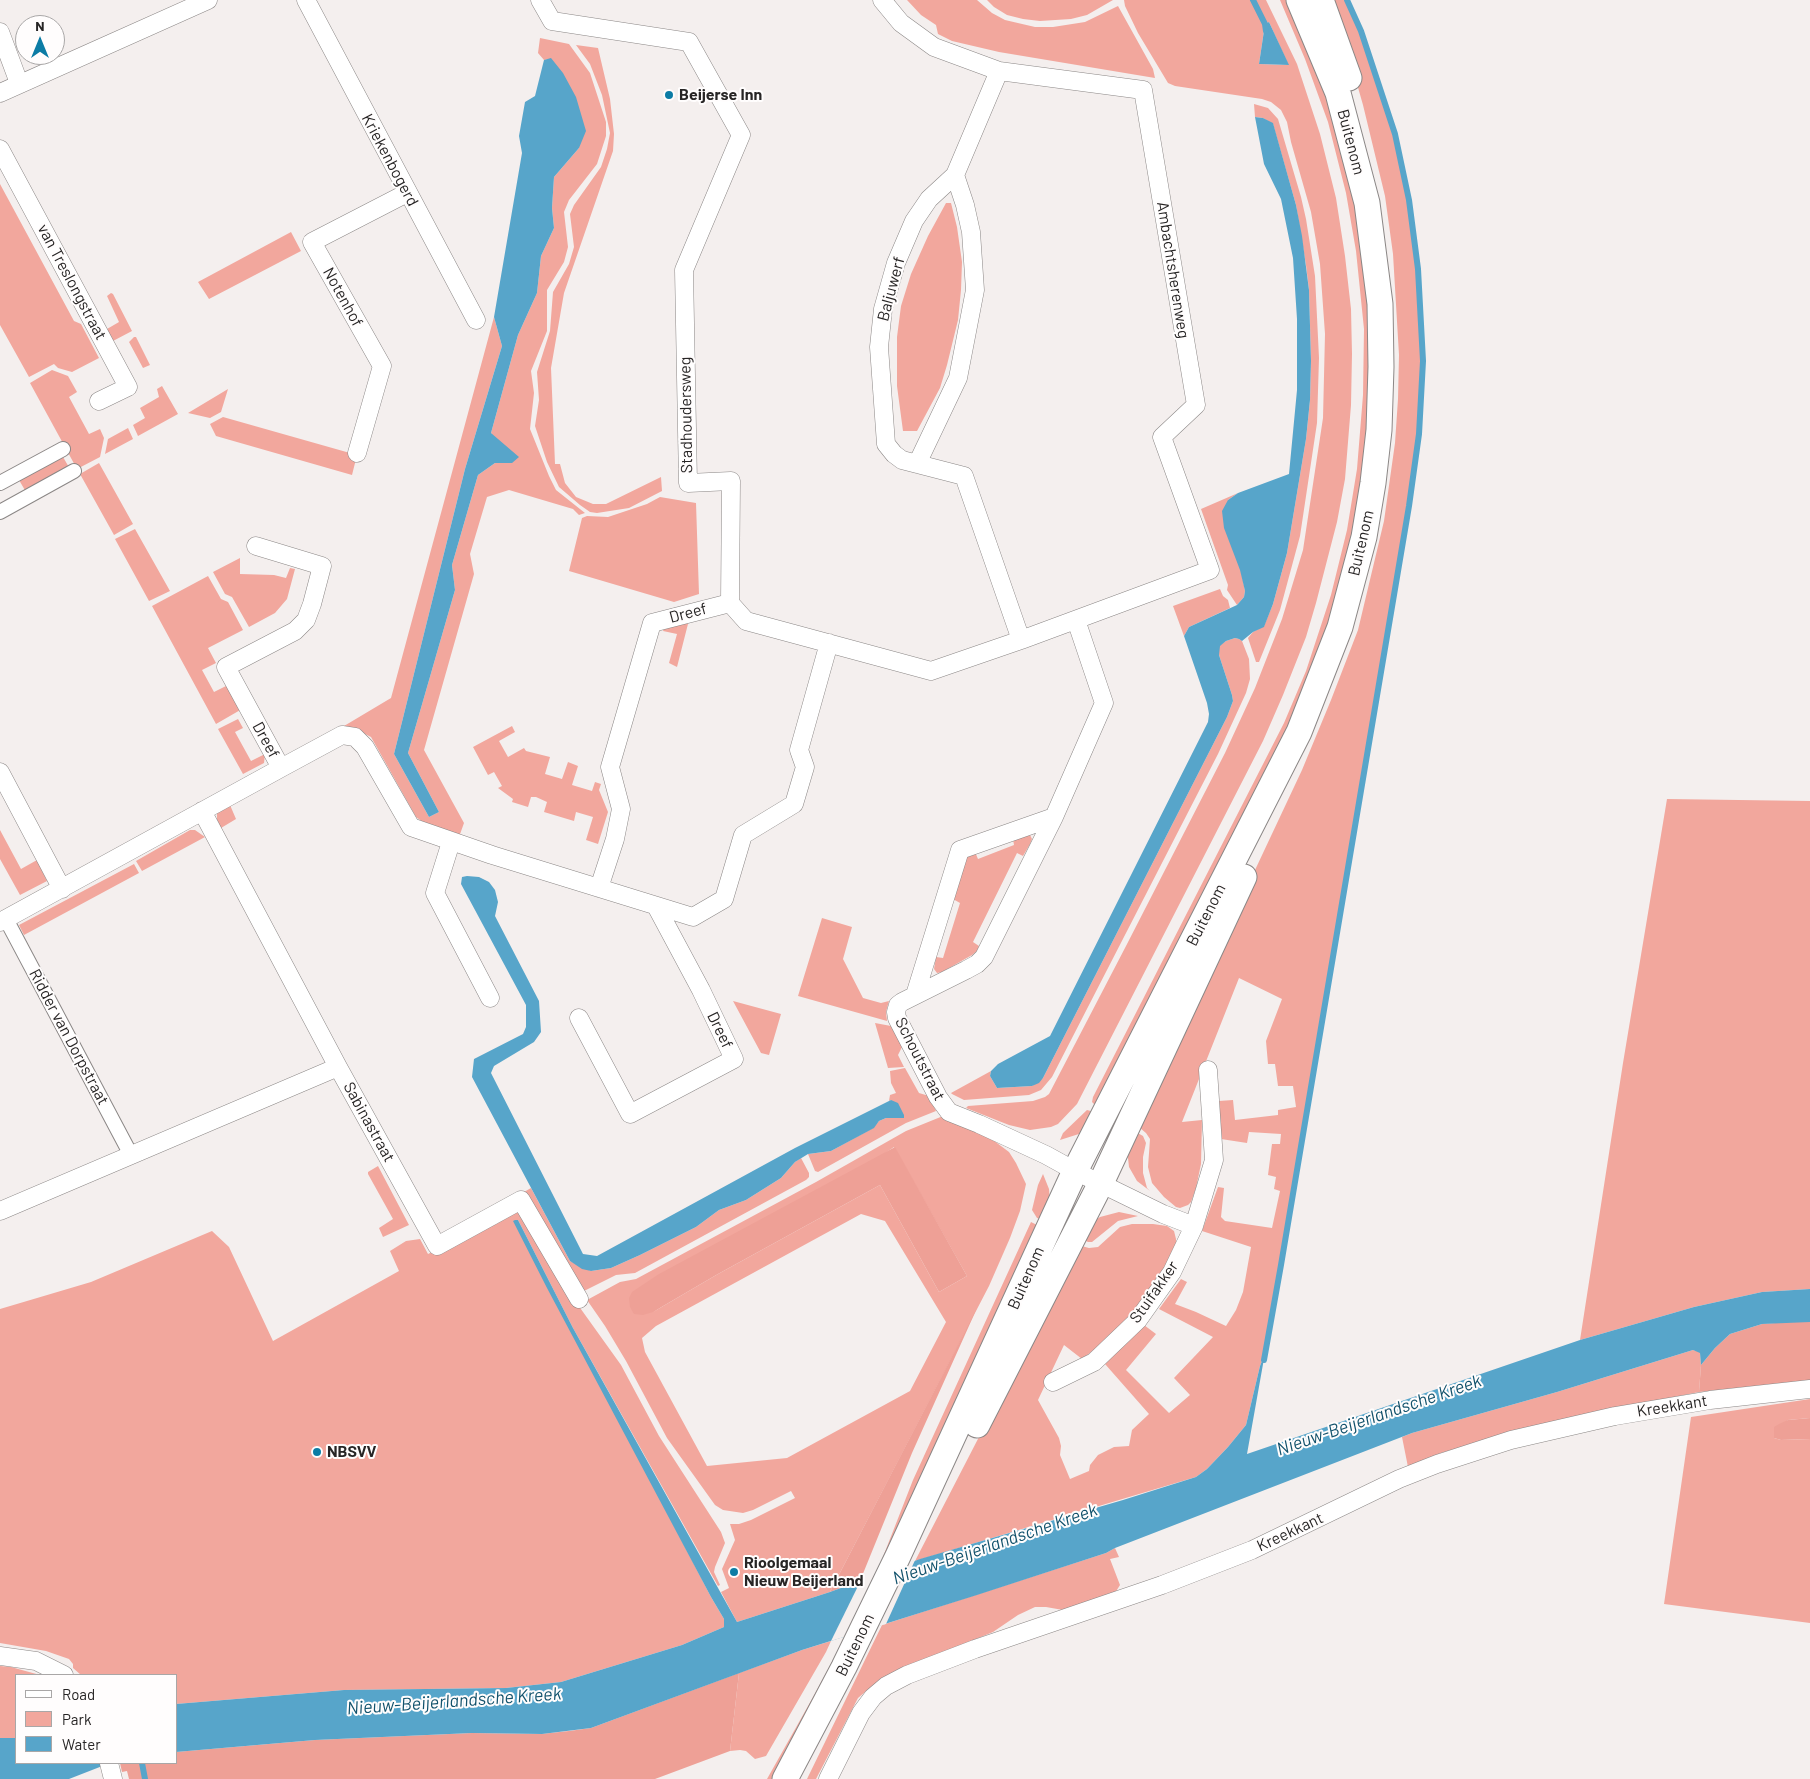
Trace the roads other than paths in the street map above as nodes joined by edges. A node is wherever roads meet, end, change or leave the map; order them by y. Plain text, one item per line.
1 (208, 0) edge
2 (306, 0) edge
3 (540, 0) edge
4 (882, 0) edge
5 (1299, 0) edge
6 (1321, 0) edge
7 (0, 32) edge
8 (999, 71) junction
9 (19, 83) junction
10 (0, 93) edge
11 (0, 149) edge
12 (955, 174) junction
13 (407, 193) junction
14 (476, 320) dead end
15 (99, 401) dead end
16 (63, 449) dead end
17 (357, 453) dead end
18 (917, 464) junction
19 (74, 471) dead end
20 (0, 483) edge
21 (0, 512) edge
22 (256, 546) dead end
23 (730, 603) junction
24 (1076, 620) junction
25 (1022, 640) junction
26 (829, 643) junction
27 (282, 768) junction
28 (0, 772) edge
29 (202, 812) junction
30 (1054, 817) junction
31 (451, 842) junction
32 (599, 888) junction
33 (62, 889) junction
34 (656, 906) junction
35 (3, 921) edge
36 (915, 995) junction
37 (490, 998) dead end
38 (579, 1018) dead end
39 (338, 1067) junction
40 (1208, 1070) dead end
41 (131, 1155) junction
42 (1075, 1171) junction
43 (1101, 1183) junction
44 (0, 1211) edge
45 (1194, 1226) junction
46 (579, 1299) dead end
47 (1054, 1382) dead end
48 (1810, 1389) edge
49 (905, 1554) junction
50 (0, 1656) edge
51 (849, 1668) junction
52 (62, 1674) edge
53 (785, 1779) edge
54 (801, 1779) edge
55 (828, 1779) edge

1 - 9 street
2 - 13 street, Kriekenbogerd
3 - 23 street, Stadhoudersweg
4 - 8 street, Ambachtsherenweg
5 - 42 main road, Buitenom
6 - 43 main road, Buitenom
7 - 9 street
8 - 12 street, Baljuwerf
8 - 24 street, Ambachtsherenweg
9 - 10 street
11 - 15 street, van Treslongstraat
12 - 18 street
12 - 18 street, Baljuwerf
13 - 14 street, Kriekenbogerd
13 - 17 street, Notenhof
16 - 20 street
18 - 25 street, Baljuwerf
19 - 21 street
22 - 27 street, Dreef
23 - 26 street
23 - 32 street, Dreef
24 - 25 street
24 - 30 street, Schoutstraat
25 - 26 street
26 - 34 street
27 - 29 street
27 - 31 street, Dreef
28 - 33 street
29 - 33 street
29 - 39 street, Sabinastraat
30 - 36 street, Schoutstraat
30 - 36 street, Schoutstraat
31 - 32 street, Dreef
31 - 37 street
32 - 34 street, Dreef
33 - 35 street
34 - 38 street, Dreef
35 - 41 street, Ridder van Dorpstraat
36 - 42 street, Schoutstraat
39 - 41 street
39 - 46 street, Sabinastraat
40 - 45 street, Stuifakker
41 - 44 street
42 - 43 street
42 - 49 main road, Buitenom
43 - 45 street
43 - 49 main road, Buitenom
45 - 47 street, Stuifakker
48 - 55 street, Kreekkant
49 - 51 main road, Buitenom
50 - 52 street
51 - 53 main road, Buitenom
51 - 54 main road, Buitenom

